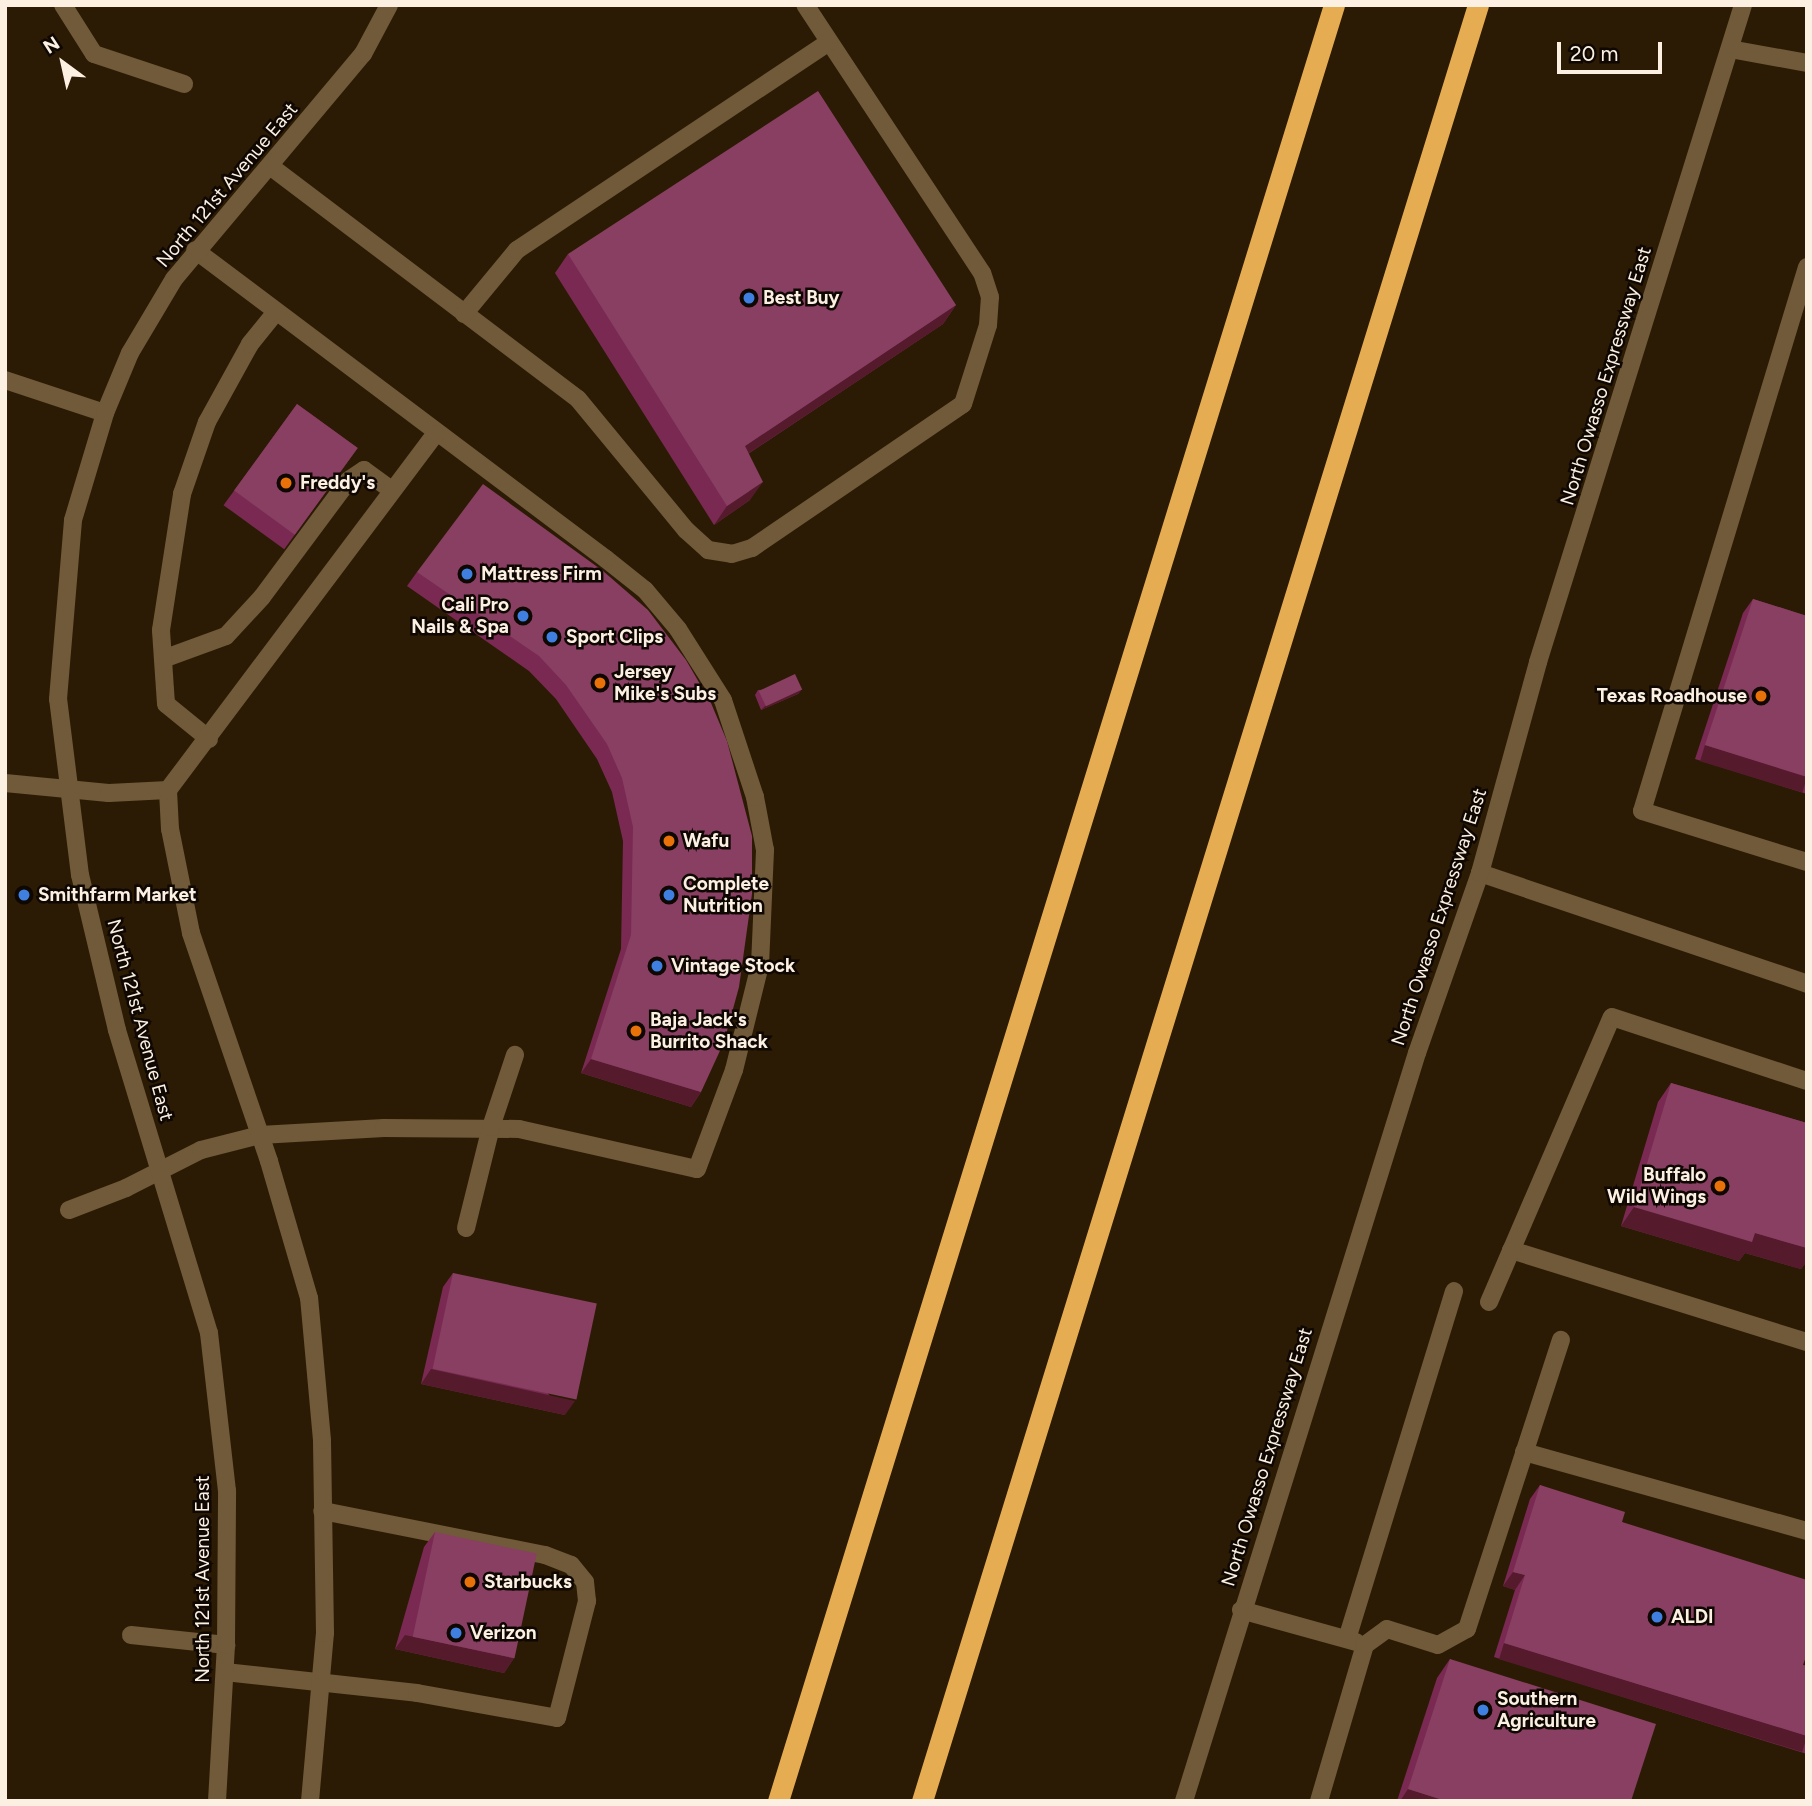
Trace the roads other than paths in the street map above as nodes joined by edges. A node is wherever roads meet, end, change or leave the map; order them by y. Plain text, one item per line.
1 (62, 5) edge
2 (388, 5) edge
3 (805, 5) edge
4 (1334, 5) edge
5 (1478, 5) edge
6 (1743, 5) edge
7 (829, 42) junction
8 (1730, 49) junction
9 (1807, 63) edge
10 (184, 84) dead end
11 (270, 166) junction
12 (195, 250) junction
13 (1807, 267) edge
14 (275, 313) junction
15 (464, 314) junction
16 (5, 380) edge
17 (105, 413) junction
18 (435, 434) junction
19 (392, 490) junction
20 (163, 659) junction
21 (209, 739) junction
22 (5, 783) edge
23 (68, 789) junction
24 (168, 790) junction
25 (1807, 862) edge
26 (1480, 873) junction
27 (1807, 984) edge
28 (515, 1055) dead end
29 (1807, 1081) edge
30 (491, 1127) junction
31 (260, 1135) junction
32 (161, 1171) junction
33 (69, 1210) dead end
34 (466, 1228) dead end
35 (1511, 1250) junction
36 (1454, 1291) dead end
37 (1489, 1302) dead end
38 (1561, 1340) dead end
39 (1807, 1342) edge
40 (1524, 1452) junction
41 (323, 1511) junction
42 (1807, 1531) edge
43 (1241, 1610) junction
44 (131, 1635) dead end
45 (1356, 1642) junction
46 (226, 1645) junction
47 (225, 1672) junction
48 (321, 1681) junction
49 (217, 1801) edge
50 (310, 1801) edge
51 (778, 1801) edge
52 (922, 1801) edge
53 (1184, 1801) edge
54 (1319, 1801) edge

1 - 10 street
2 - 11 street, North 121st Avenue East
3 - 7 street
4 - 51 highway
5 - 52 highway
6 - 8 street, North Owasso Expressway East
7 - 15 street
7 - 15 street
8 - 9 street
8 - 26 street, North Owasso Expressway East
11 - 12 street, North 121st Avenue East
11 - 15 street
12 - 14 street
12 - 17 street, North 121st Avenue East
13 - 25 street
14 - 18 street
14 - 20 street
16 - 17 street
17 - 23 street, North 121st Avenue East
18 - 19 street
18 - 30 street
19 - 20 street
19 - 21 street
20 - 21 street
21 - 24 street
22 - 23 street
23 - 24 street
23 - 32 street, North 121st Avenue East
24 - 31 street
26 - 27 street
26 - 43 street, North Owasso Expressway East
28 - 30 street
29 - 35 street
30 - 31 street
30 - 34 street
31 - 32 street
31 - 41 street
32 - 33 street
32 - 46 street, North 121st Avenue East
35 - 37 street
35 - 39 street
36 - 45 street
38 - 40 street
40 - 42 street
40 - 45 street
41 - 48 street
41 - 48 street
43 - 45 street
43 - 53 street, North Owasso Expressway East
44 - 46 street
45 - 54 street
46 - 47 street, North 121st Avenue East
47 - 48 street
47 - 49 street, North 121st Avenue East
48 - 50 street

